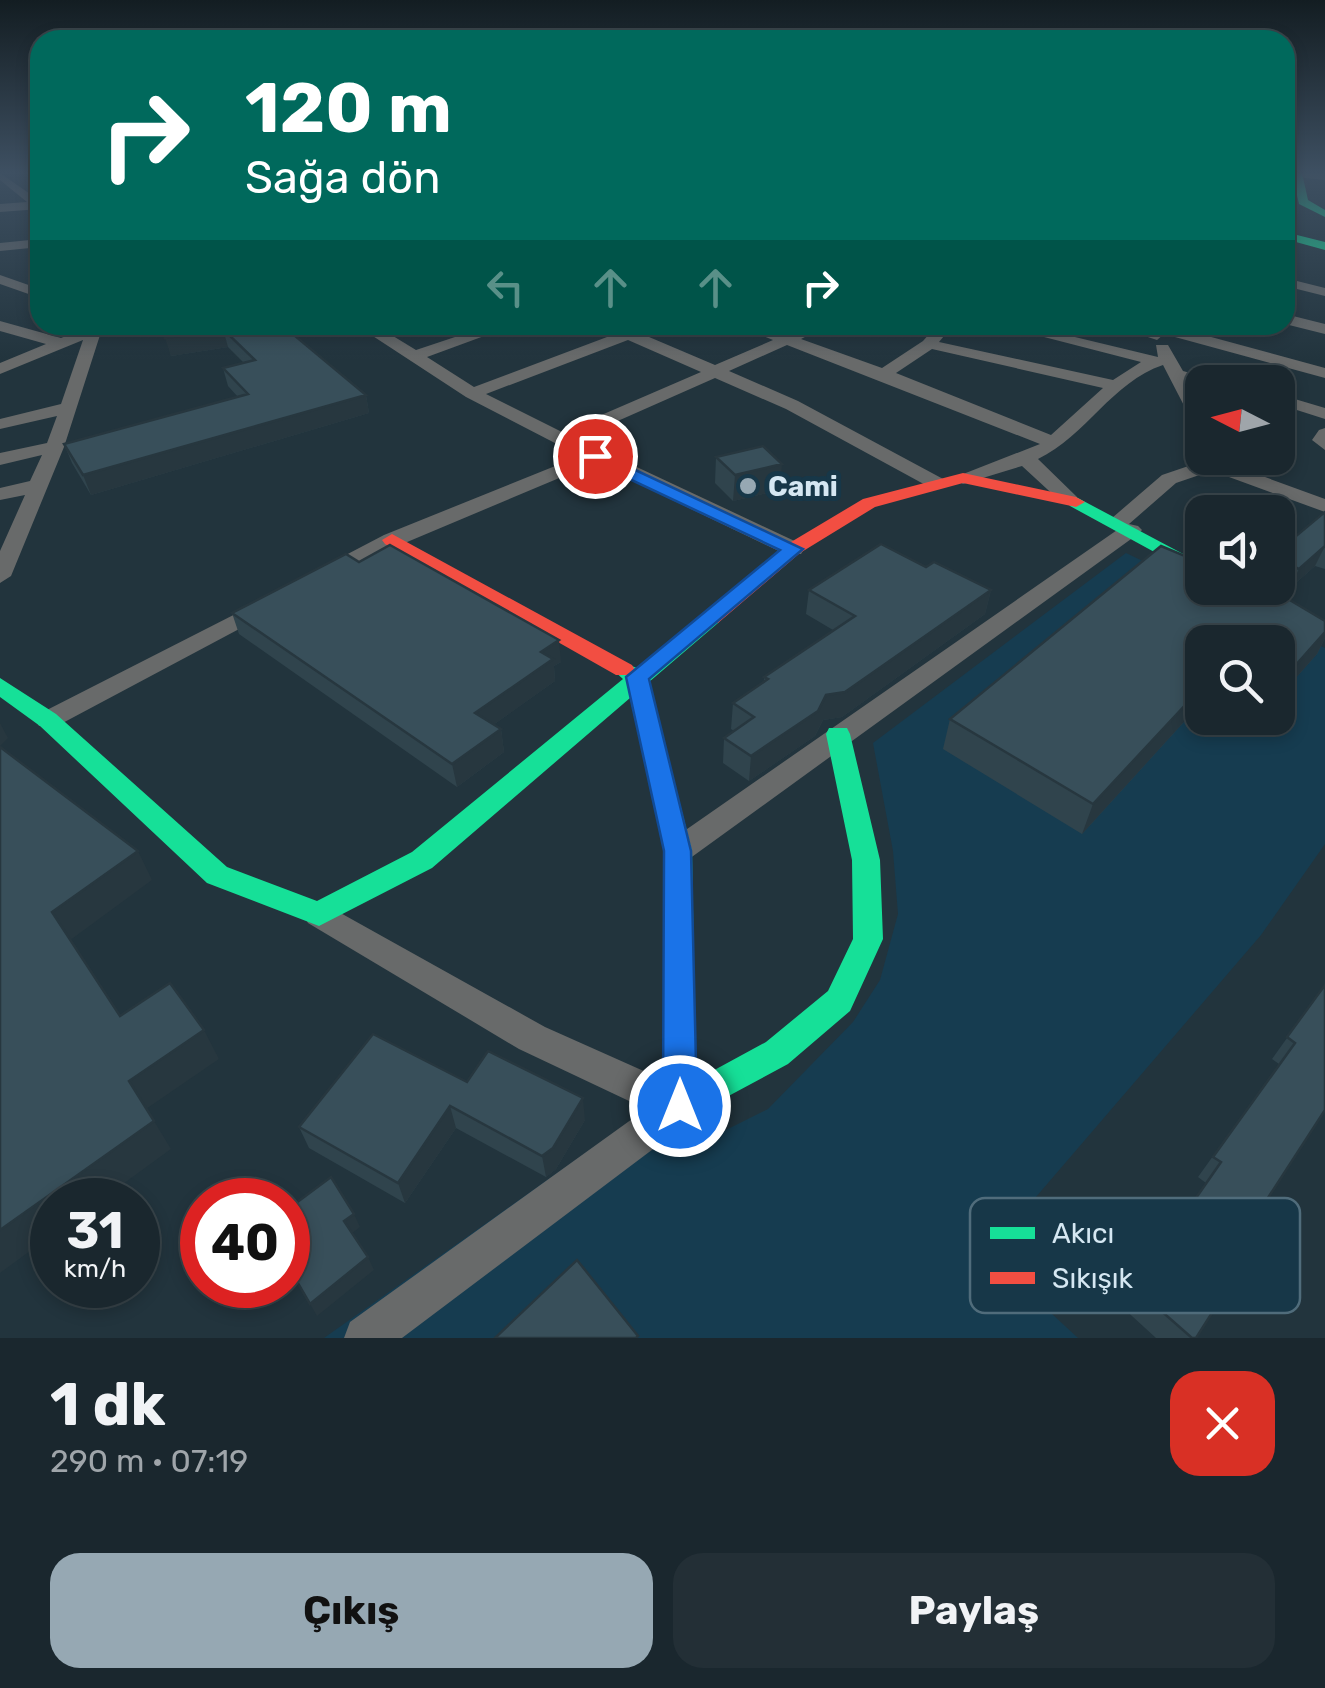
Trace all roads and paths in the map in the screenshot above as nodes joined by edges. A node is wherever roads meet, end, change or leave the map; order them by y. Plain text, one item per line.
1 (1295, 238) edge
2 (30, 244) edge
3 (1325, 246) edge
4 (0, 247) edge
5 (30, 282) edge
6 (4, 283) edge
7 (1295, 284) edge
8 (30, 291) edge
9 (1325, 292) edge
10 (1295, 322) edge
11 (0, 326) edge
12 (1325, 329) edge
13 (30, 334) edge
14 (32, 335) edge
15 (84, 335) edge
16 (96, 335) edge
17 (381, 335) edge
18 (477, 335) edge
19 (625, 335) edge
20 (630, 335) edge
21 (772, 335) edge
22 (797, 335) edge
23 (937, 335) edge
24 (1046, 335) edge
25 (1156, 335) edge
26 (1177, 335) edge
27 (786, 340) junction
28 (64, 344) junction
29 (929, 344) junction
30 (416, 356) junction
31 (1167, 365) junction
32 (0, 370) edge
33 (1185, 371) edge
34 (716, 372) junction
35 (1325, 373) edge
36 (884, 374) junction
37 (1118, 386) junction
38 (472, 393) junction
39 (1185, 395) edge
40 (1295, 405) edge
41 (66, 408) junction
42 (1325, 414) edge
43 (0, 424) edge
44 (1325, 434) edge
45 (562, 439) junction
46 (1054, 443) junction
47 (1325, 444) edge
48 (55, 446) junction
49 (595, 456) junction
50 (1025, 458) junction
51 (0, 459) edge
52 (1185, 473) edge
53 (1241, 475) edge
54 (963, 478) junction
55 (938, 484) junction
56 (37, 486) junction
57 (0, 494) edge
58 (1068, 496) junction
59 (1325, 506) edge
60 (1125, 526) junction
61 (392, 540) junction
62 (793, 549) junction
63 (1185, 562) edge
64 (0, 576) edge
65 (638, 677) junction
66 (0, 686) edge
67 (48, 720) junction
68 (838, 734) junction
69 (678, 851) junction
70 (320, 914) junction
71 (680, 1106) junction
72 (366, 1338) edge

1 - 3 street
2 - 4 street
5 - 6 street
6 - 8 street
7 - 9 street
10 - 12 street
11 - 13 street
14 - 28 street
15 - 28 street
16 - 41 street
17 - 30 street
18 - 30 street
19 - 38 street
20 - 34 street
21 - 27 street
22 - 27 street
23 - 29 street
24 - 31 street
25 - 31 street
26 - 35 street
27 - 34 street
27 - 36 street
28 - 32 street
29 - 36 street
29 - 37 street
30 - 38 street
31 - 33 street
31 - 37 street
31 - 39 street
34 - 45 street
34 - 55 street
36 - 46 street
37 - 46 street
38 - 45 street
40 - 42 street
41 - 43 street
41 - 48 street
44 - 47 street
45 - 49 street
46 - 50 street
48 - 51 street
48 - 56 street
49 - 61 street
49 - 62 street
50 - 54 street
50 - 58 street
52 - 60 street
53 - 59 street
54 - 55 street
54 - 58 street
55 - 62 street
56 - 57 street
56 - 64 street
58 - 60 street
60 - 63 street
60 - 68 street
61 - 65 street
61 - 67 street
62 - 65 street
65 - 69 street
65 - 70 street
66 - 67 street
67 - 70 street
68 - 69 street
68 - 71 street
69 - 71 street
70 - 71 street
71 - 72 street

